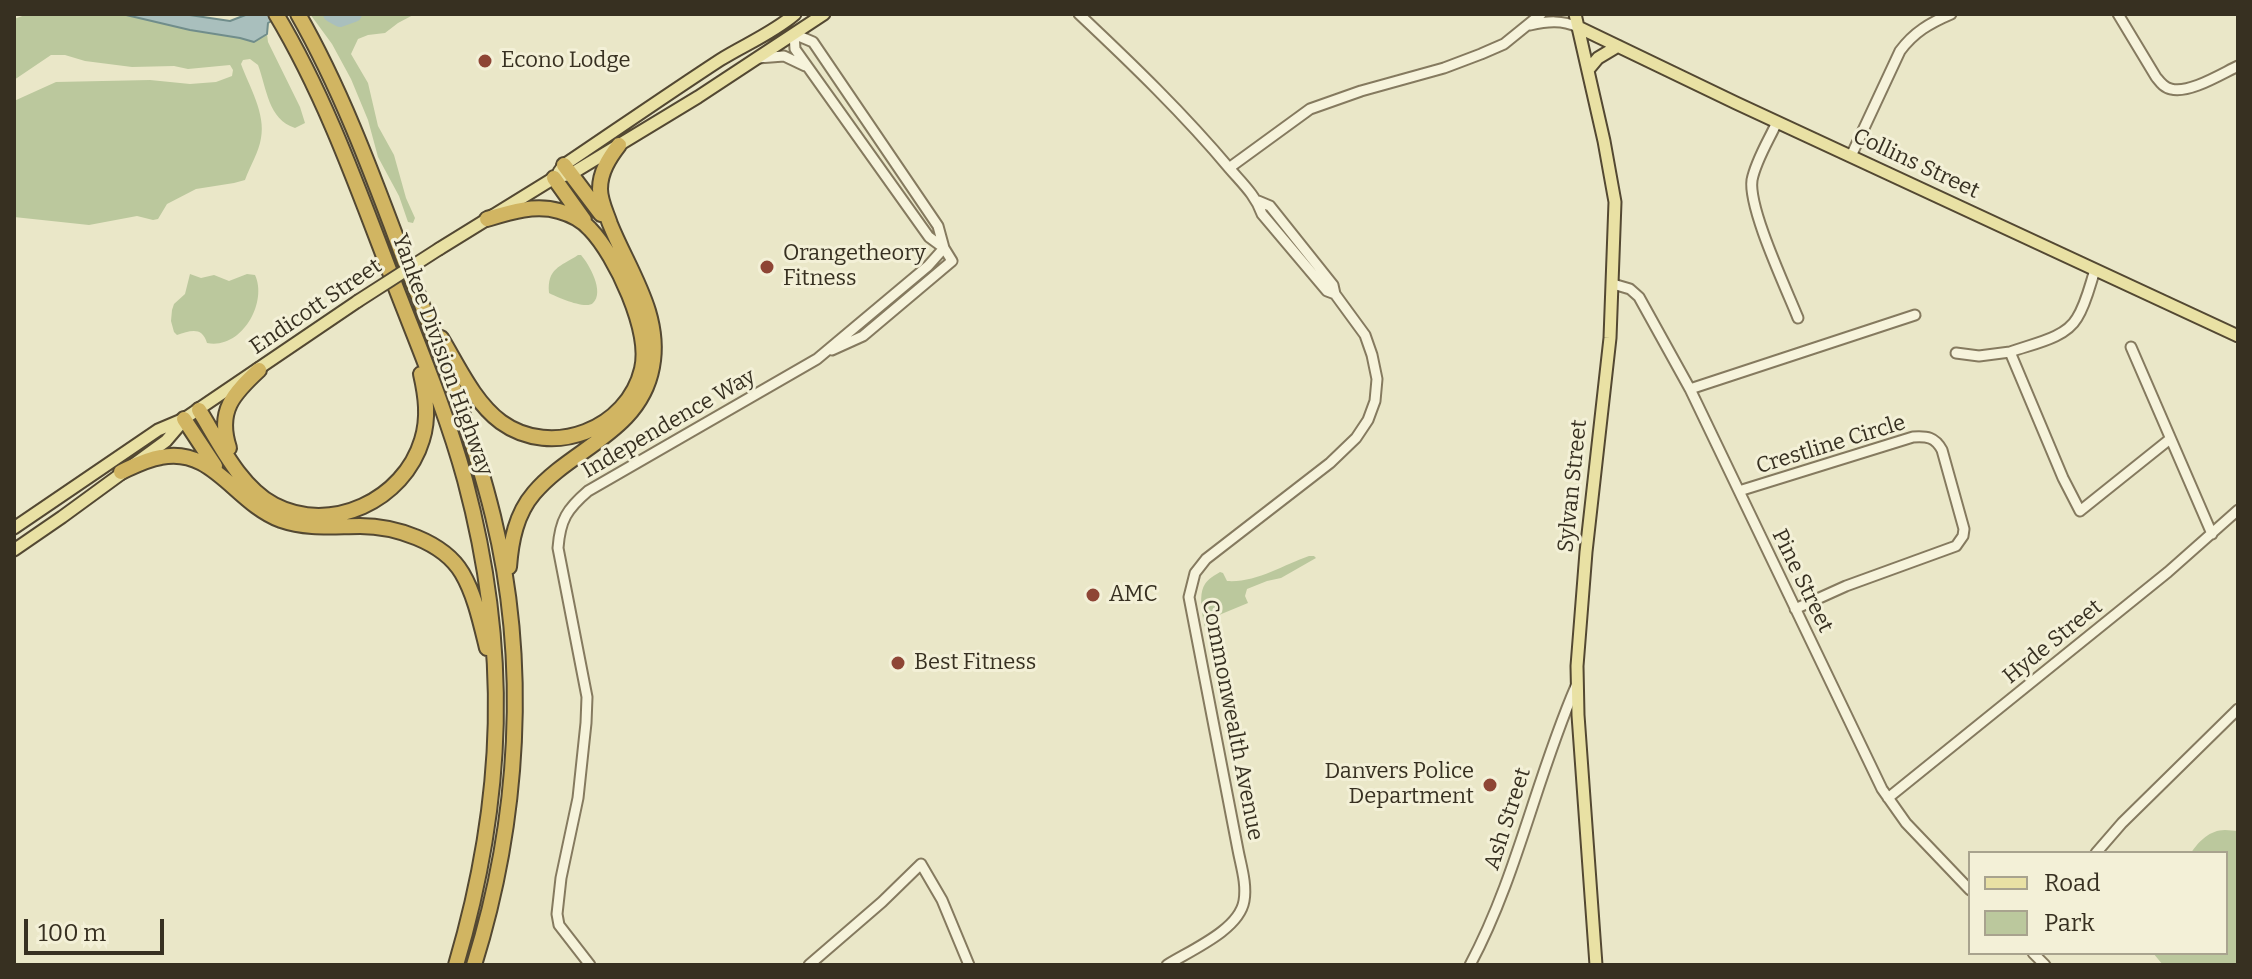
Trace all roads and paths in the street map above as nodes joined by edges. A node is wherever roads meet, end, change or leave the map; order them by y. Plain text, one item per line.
1 (276, 14) edge
2 (824, 14) edge
3 (1079, 14) edge
4 (1541, 14) edge
5 (1575, 14) edge
6 (1951, 14) edge
7 (2118, 14) edge
8 (299, 16) edge
9 (790, 18) edge
10 (1527, 26) junction
11 (1578, 27) junction
12 (794, 34) junction
13 (1618, 46) junction
14 (758, 58) junction
15 (2238, 66) edge
16 (808, 67) junction
17 (1588, 70) junction
18 (1777, 122) junction
19 (619, 145) junction
20 (1851, 156) junction
21 (1229, 168) junction
22 (568, 170) junction
23 (554, 178) junction
24 (487, 219) junction
25 (590, 229) junction
26 (613, 231) junction
27 (944, 248) junction
28 (2095, 270) junction
29 (1613, 284) junction
30 (1915, 315) dead end
31 (427, 317) junction
32 (1798, 318) dead end
33 (410, 327) junction
34 (2238, 336) edge
35 (2131, 347) dead end
36 (826, 351) junction
37 (2010, 352) junction
38 (1956, 353) dead end
39 (259, 370) junction
40 (1690, 389) junction
41 (199, 410) junction
42 (184, 419) junction
43 (2170, 439) junction
44 (238, 470) junction
45 (121, 472) junction
46 (225, 480) junction
47 (1739, 491) junction
48 (2238, 510) edge
49 (14, 528) edge
50 (2212, 534) junction
51 (14, 550) edge
52 (507, 595) junction
53 (1795, 609) junction
54 (496, 678) junction
55 (1577, 683) junction
56 (2238, 709) edge
57 (1888, 798) junction
58 (2098, 851) edge
59 (1968, 888) edge
60 (456, 965) edge
61 (474, 965) edge
62 (590, 965) edge
63 (809, 965) edge
64 (969, 965) edge
65 (1167, 965) edge
66 (1470, 965) edge
67 (1596, 965) edge

1 - 33 highway, Yankee Division Highway
2 - 12 main road, Endicott Street
3 - 21 street, Commonwealth Avenue
4 - 10 street
5 - 11 main road, Sylvan Street
6 - 20 street
7 - 15 street
8 - 31 highway, Yankee Division Highway
9 - 12 main road
9 - 22 main road, Endicott Street
10 - 11 street
10 - 21 street
11 - 13 main road, Collins Street
11 - 17 main road, Sylvan Street
12 - 14 main road, Endicott Street
12 - 16 street, Independence Way
12 - 27 street, Independence Way
13 - 17 main road
13 - 18 main road, Collins Street
14 - 16 street
14 - 19 main road, Endicott Street
16 - 27 street, Independence Way
17 - 29 main road, Sylvan Street
18 - 20 main road, Collins Street
18 - 32 street
19 - 22 main road, Endicott Street
19 - 26 highway
20 - 28 main road, Collins Street
21 - 65 street, Commonwealth Avenue
22 - 23 main road, Endicott Street
22 - 26 highway
23 - 24 main road, Endicott Street
23 - 25 highway
24 - 25 highway
24 - 39 main road, Endicott Street, bridge
25 - 31 highway
26 - 52 highway
27 - 36 street, Independence Way
27 - 36 street, Independence Way
28 - 34 main road, Collins Street
28 - 37 street
29 - 40 street, Pine Street
29 - 55 main road, Sylvan Street
30 - 40 street
31 - 52 highway, Yankee Division Highway
33 - 44 highway
33 - 54 highway, Yankee Division Highway
35 - 43 street
36 - 62 street, Independence Way
37 - 38 street
37 - 43 street
39 - 41 main road, Endicott Street
39 - 44 highway
40 - 47 street, Pine Street
41 - 42 main road, Endicott Street
41 - 44 highway
42 - 45 main road, Endicott Street
42 - 46 highway
42 - 49 main road, Endicott Street
43 - 50 street
45 - 46 highway
45 - 51 main road, Endicott Street
46 - 54 highway
47 - 53 street, Pine Street
47 - 53 street, Crestline Circle
48 - 50 street, Hyde Street
50 - 57 street, Hyde Street
52 - 61 highway, Yankee Division Highway
53 - 57 street, Pine Street
54 - 60 highway, Yankee Division Highway
55 - 66 street, Ash Street
55 - 67 main road, Sylvan Street
56 - 58 street
57 - 59 street, Pine Street
63 - 64 street

